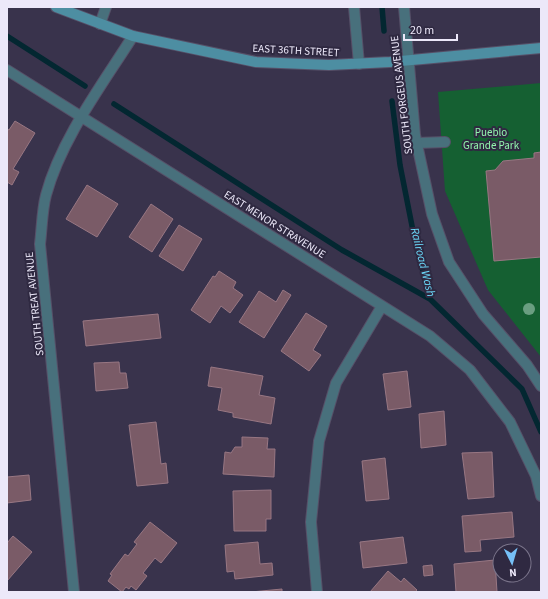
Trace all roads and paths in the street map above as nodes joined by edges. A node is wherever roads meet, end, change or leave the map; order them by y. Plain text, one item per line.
1 (56, 7) edge
2 (106, 7) edge
3 (354, 7) edge
4 (404, 7) edge
5 (100, 24) junction
6 (132, 36) junction
7 (541, 48) edge
8 (409, 60) junction
9 (359, 64) junction
10 (7, 70) edge
11 (82, 116) junction
12 (445, 142) dead end
13 (417, 143) junction
14 (382, 306) junction
15 (541, 386) edge
16 (541, 496) edge
17 (74, 592) edge
18 (317, 592) edge

1 - 5 main road, EAST 36TH STREET
2 - 5 street
3 - 9 street
4 - 8 street, SOUTH FORGEUS AVENUE
5 - 6 main road, EAST 36TH STREET
6 - 9 main road, EAST 36TH STREET
6 - 11 street, SOUTH TREAT AVENUE
7 - 8 main road, EAST 36TH STREET
8 - 9 main road, EAST 36TH STREET
8 - 13 street, SOUTH FORGEUS AVENUE
10 - 11 street, EAST MENOR STRAVENUE
11 - 14 street, EAST MENOR STRAVENUE
11 - 17 street, SOUTH TREAT AVENUE
12 - 13 street
13 - 15 street, SOUTH FORGEUS AVENUE
14 - 16 street, EAST MENOR STRAVENUE
14 - 18 street

